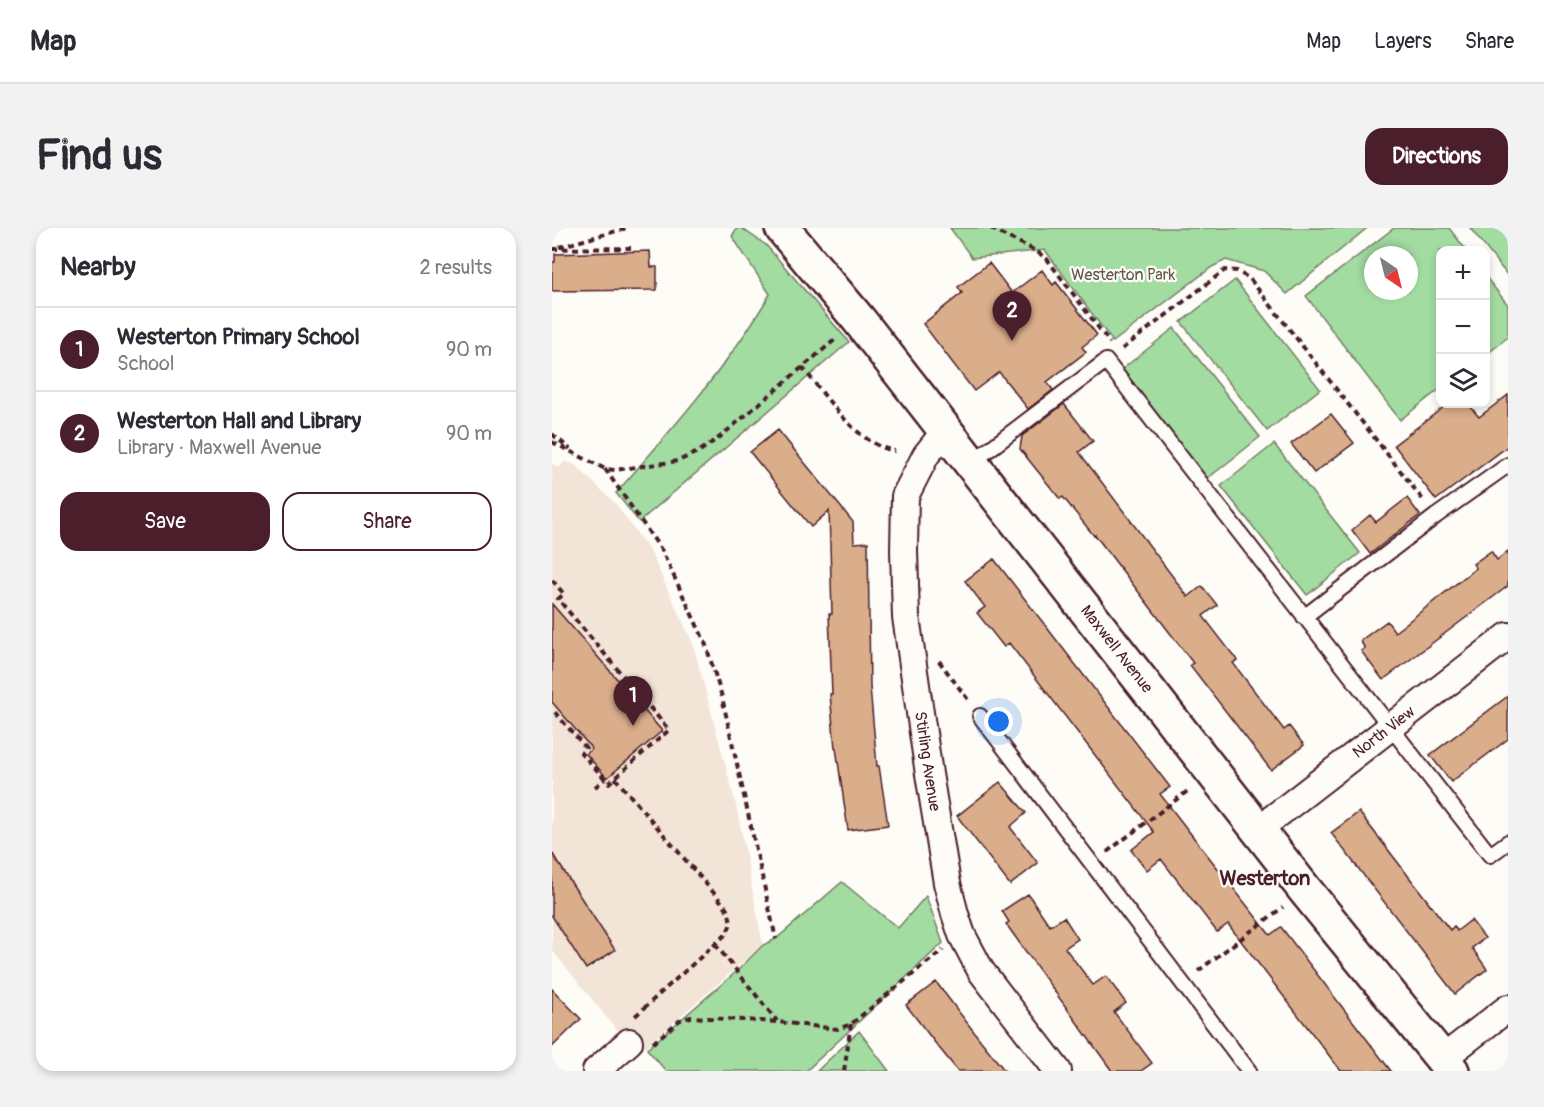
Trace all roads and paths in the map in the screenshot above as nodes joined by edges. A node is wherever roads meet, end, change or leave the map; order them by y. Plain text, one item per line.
1 (627, 228) edge
2 (782, 228) edge
3 (991, 228) edge
4 (631, 248) dead end
5 (552, 249) edge
6 (859, 320) junction
7 (1112, 357) junction
8 (802, 367) junction
9 (946, 430) junction
10 (552, 434) edge
11 (552, 442) edge
12 (895, 451) dead end
13 (576, 453) junction
14 (972, 463) junction
15 (1508, 465) edge
16 (605, 469) junction
17 (1425, 502) dead end
18 (552, 580) edge
19 (1304, 617) junction
20 (1508, 636) edge
21 (933, 653) dead end
22 (552, 709) edge
23 (980, 716) joint
24 (1390, 728) junction
25 (1214, 771) junction
26 (615, 778) junction
27 (605, 779) junction
28 (595, 787) dead end
29 (1259, 829) junction
30 (1508, 842) edge
31 (1092, 863) junction
32 (1305, 890) junction
33 (776, 939) dead end
34 (715, 944) junction
35 (934, 957) dead end
36 (1182, 983) junction
37 (1508, 1008) edge
38 (778, 1022) junction
39 (851, 1024) junction
40 (629, 1042) junction
41 (1447, 1065) edge
42 (596, 1071) edge
43 (844, 1071) edge
44 (1058, 1071) edge
45 (1249, 1071) edge

1 - 5 path
2 - 6 street, Maxwell Avenue
3 - 7 path
4 - 5 path
6 - 8 path
6 - 9 street, Maxwell Avenue
7 - 14 lane
7 - 17 path
7 - 19 lane
8 - 12 path
8 - 16 path
9 - 14 street, Maxwell Avenue
9 - 44 street, Stirling Avenue
10 - 13 path
11 - 13 path
13 - 16 path
14 - 25 street, Maxwell Avenue
15 - 19 lane
16 - 33 path
18 - 26 path
19 - 24 lane
20 - 24 street, North View
21 - 23 path
22 - 27 path
23 - 31 lane
24 - 29 street, North View
24 - 30 lane
25 - 29 street, Maxwell Avenue
25 - 31 path
26 - 27 path
26 - 34 path
27 - 28 path
29 - 32 street, Maxwell Avenue
31 - 36 lane
32 - 36 path
32 - 41 street, Maxwell Avenue
34 - 38 path
34 - 40 path
35 - 39 path
36 - 45 lane
37 - 41 street
38 - 39 path
38 - 40 path
39 - 43 path
40 - 42 street

